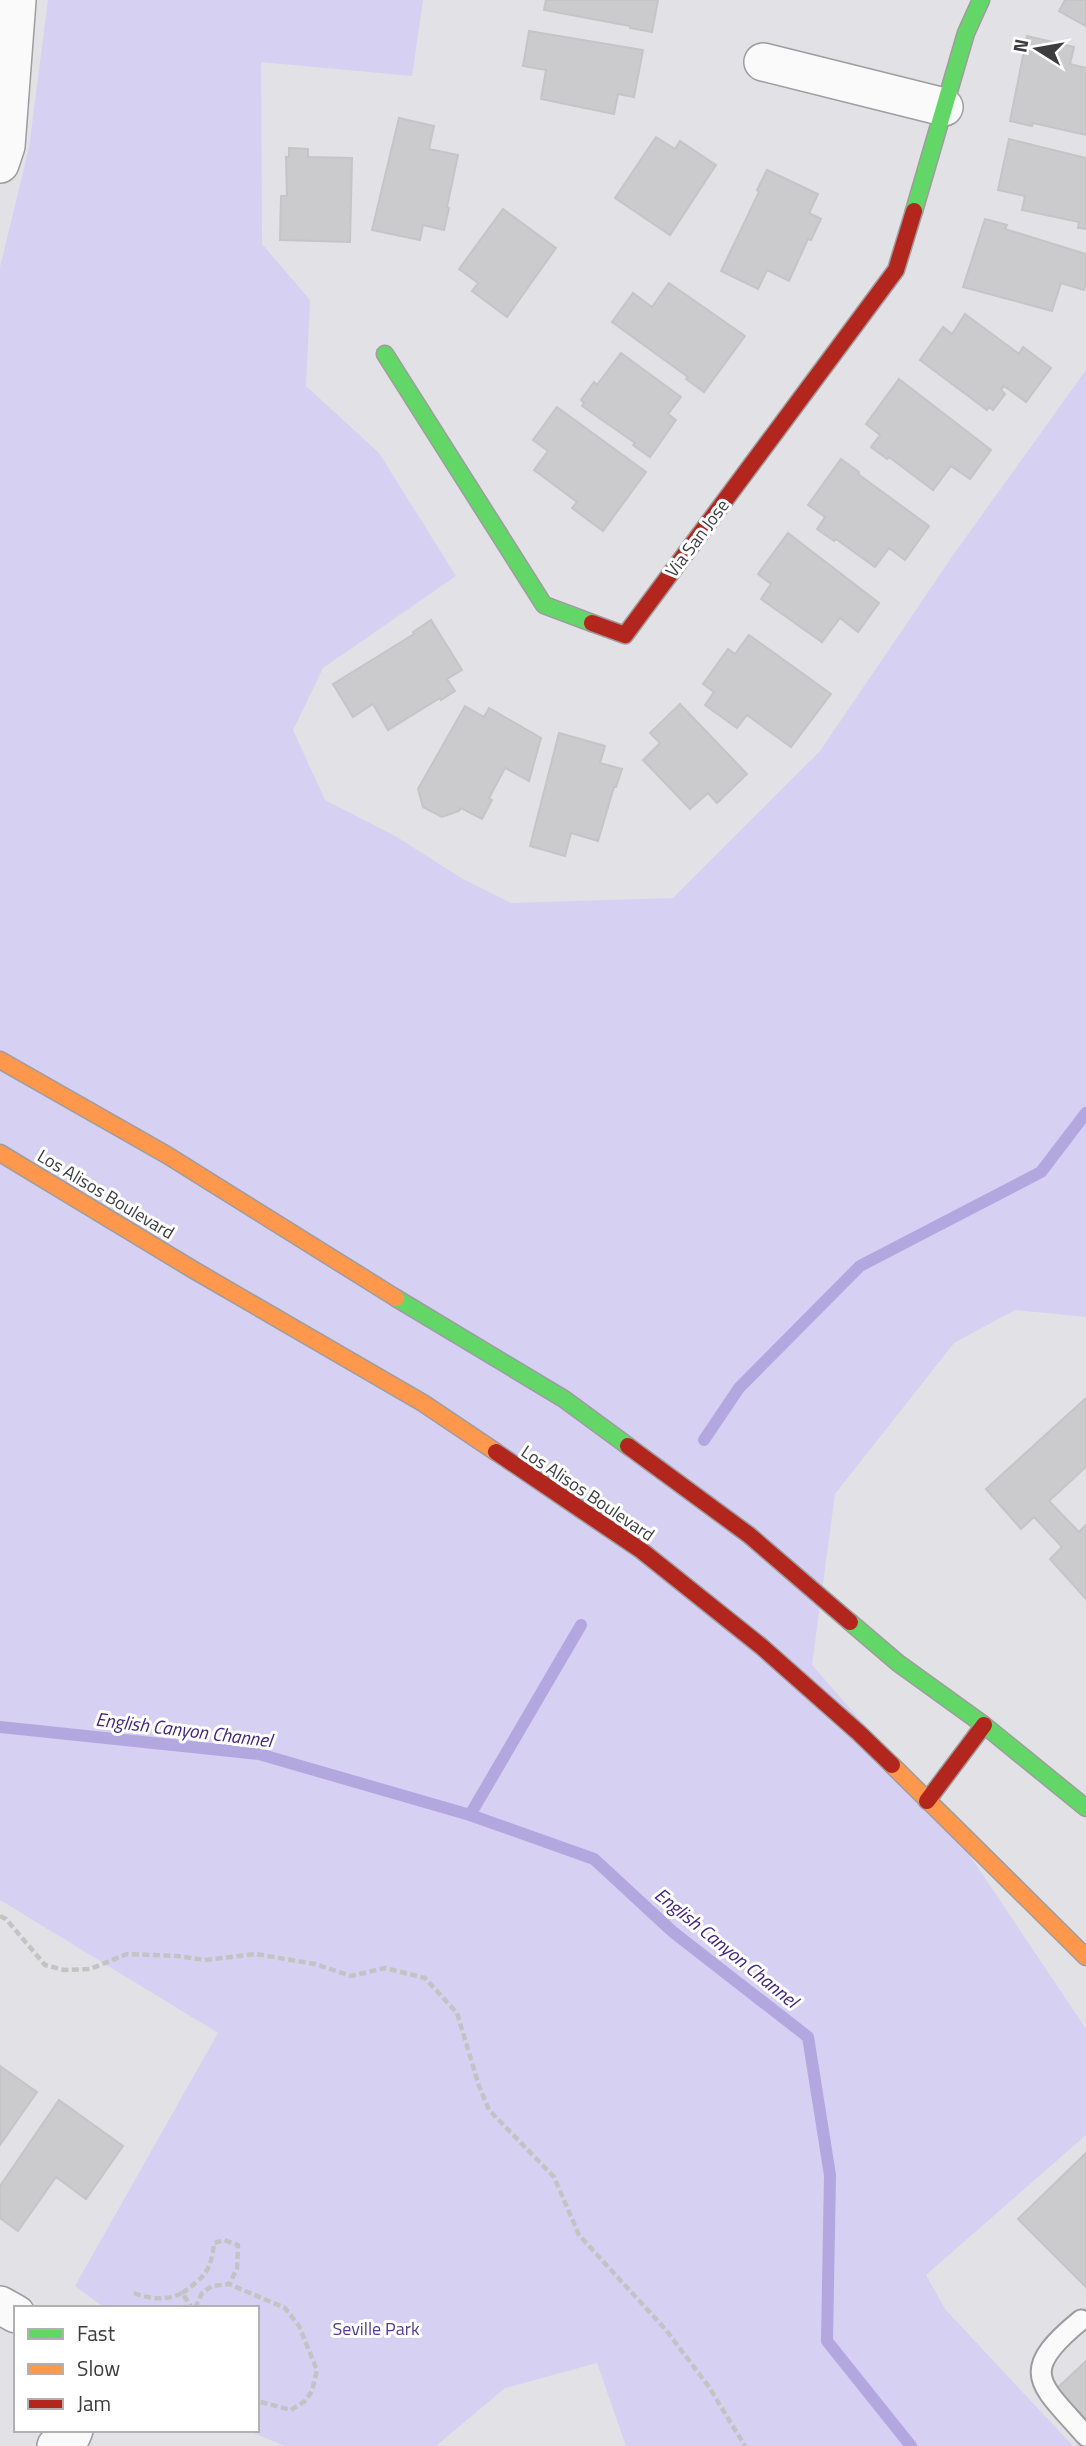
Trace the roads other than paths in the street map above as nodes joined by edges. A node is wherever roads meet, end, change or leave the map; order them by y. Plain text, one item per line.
1 (17, 0) edge
2 (981, 0) edge
3 (763, 62) dead end
4 (944, 107) junction
5 (0, 164) edge
6 (385, 354) dead end
7 (0, 1060) edge
8 (0, 1153) edge
9 (984, 1725) junction
10 (927, 1801) junction
11 (1086, 1808) edge
12 (1086, 1957) edge
13 (1081, 2320) dead end
14 (74, 2432) edge
15 (1086, 2436) edge
16 (56, 2446) edge

1 - 5 street
2 - 4 main road, Via San Jose
3 - 4 street
4 - 6 main road, Via San Jose
7 - 9 main road
8 - 10 main road, Los Alisos Boulevard
9 - 10 main road
9 - 11 main road
10 - 12 main road, Los Alisos Boulevard
13 - 15 lane
14 - 16 street

